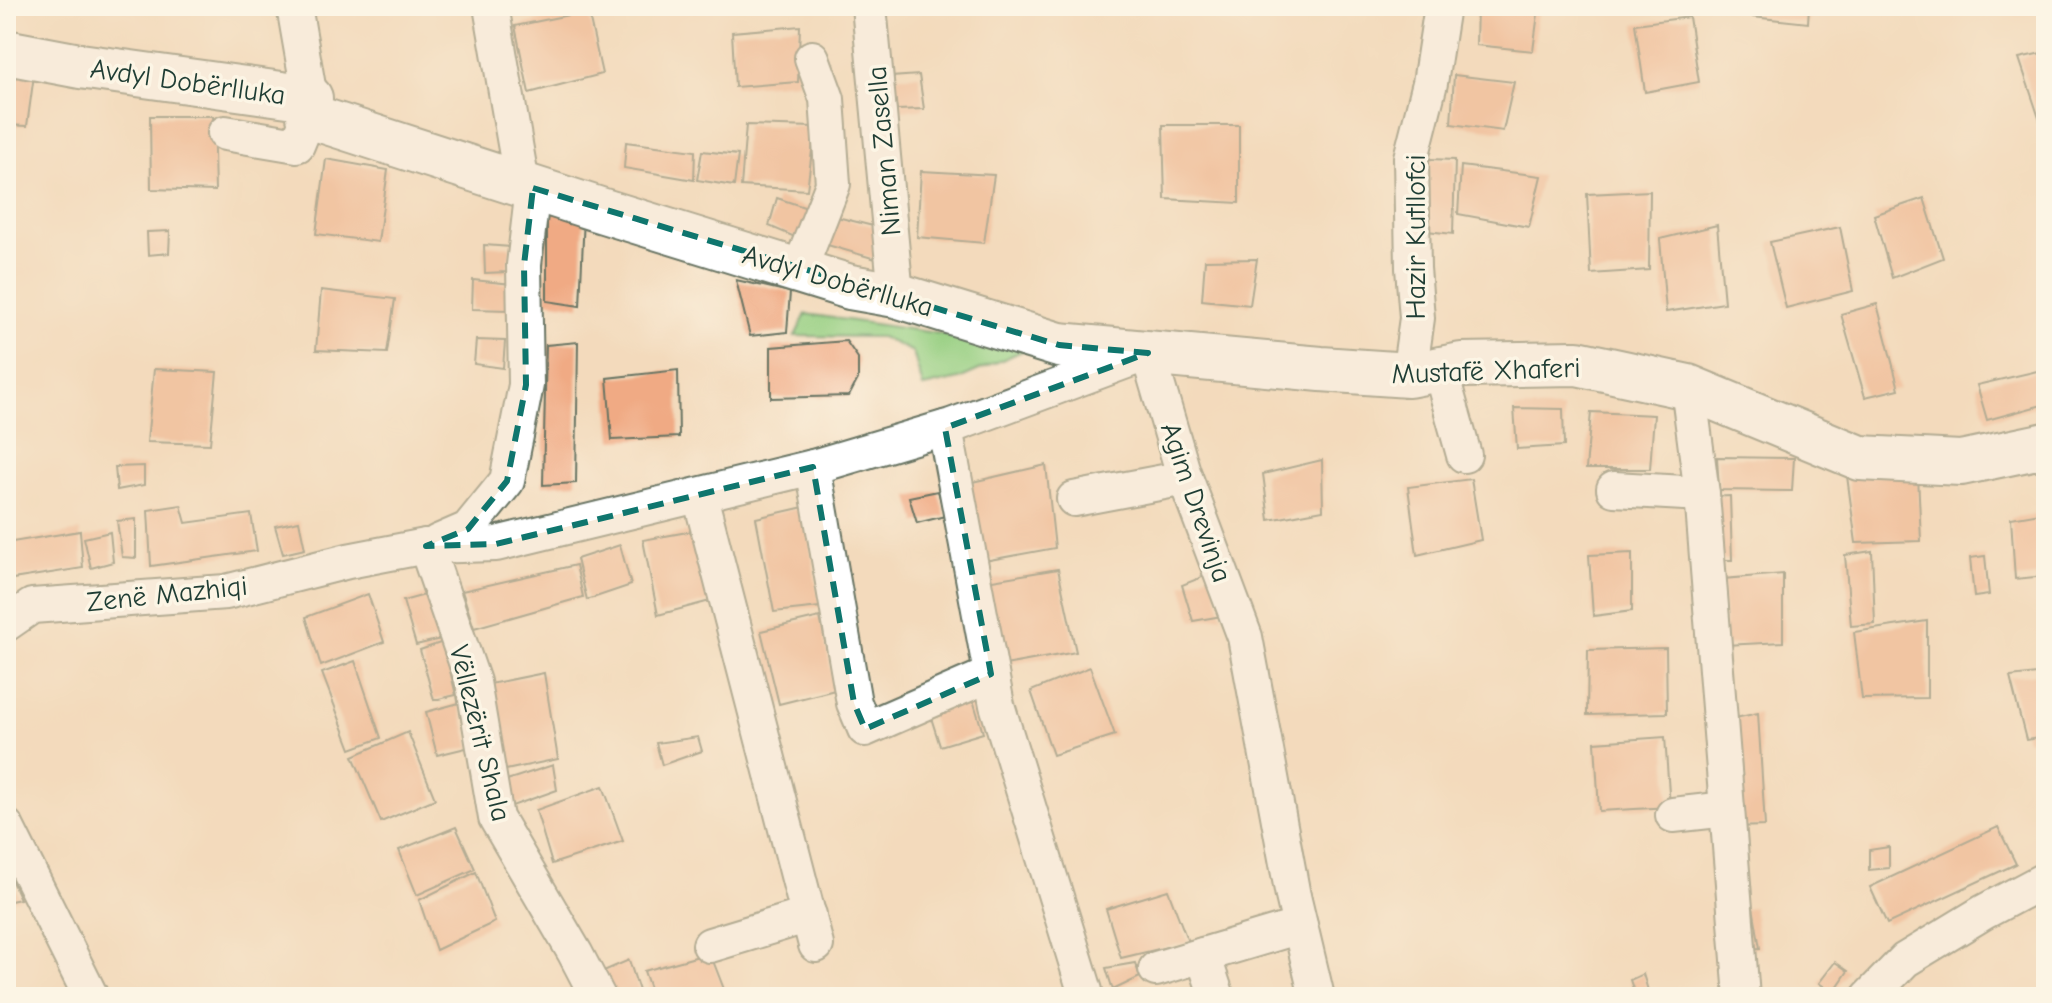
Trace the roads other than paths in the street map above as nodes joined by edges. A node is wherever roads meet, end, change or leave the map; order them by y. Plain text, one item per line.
1 (294, 6) edge
2 (491, 6) edge
3 (869, 6) edge
4 (1442, 6) edge
5 (6, 52) edge
6 (812, 58) dead end
7 (310, 107) junction
8 (225, 133) dead end
9 (527, 186) junction
10 (799, 271) junction
11 (896, 295) junction
12 (1148, 353) junction
13 (1425, 372) junction
14 (1688, 387) junction
15 (945, 428) junction
16 (2046, 445) edge
17 (1464, 455) dead end
18 (813, 467) junction
19 (1185, 478) junction
20 (1614, 489) dead end
21 (1702, 494) junction
22 (700, 496) junction
23 (1074, 499) dead end
24 (426, 546) junction
25 (6, 624) edge
26 (991, 674) junction
27 (1727, 809) junction
28 (1673, 815) dead end
29 (6, 826) edge
30 (2046, 879) edge
31 (1300, 926) junction
32 (710, 945) dead end
33 (1203, 955) junction
34 (1156, 969) dead end
35 (1085, 991) dead end
36 (91, 997) edge
37 (598, 997) edge
38 (1217, 997) edge
39 (1317, 997) edge
40 (1742, 997) edge
41 (1869, 997) edge

1 - 7 street
2 - 9 street
3 - 11 street, Niman Zasella
4 - 13 street, Hazir Kutllofci
5 - 7 street, Avdyl Dobërlluka
6 - 10 street
7 - 8 street
7 - 9 street, Avdyl Dobërlluka
9 - 10 street, Avdyl Dobërlluka
9 - 24 street
10 - 11 street, Avdyl Dobërlluka
11 - 12 street, Avdyl Dobërlluka
12 - 13 street, Mustafë Xhaferi
12 - 15 street
12 - 19 street, Agim Drevinja
13 - 14 street, Mustafë Xhaferi
13 - 17 street
14 - 16 street, Mustafë Xhaferi
14 - 21 street
15 - 18 street
15 - 26 street
18 - 22 street
18 - 26 street
19 - 23 street
19 - 31 street, Agim Drevinja
20 - 21 street
21 - 27 street
22 - 24 street
22 - 32 street
24 - 25 street, Zenë Mazhiqi
24 - 37 street, Vëllezërit Shala
26 - 35 street
27 - 28 street
27 - 40 street
29 - 36 street
30 - 41 street
31 - 33 street
31 - 39 street, Agim Drevinja
33 - 34 street
33 - 38 street

